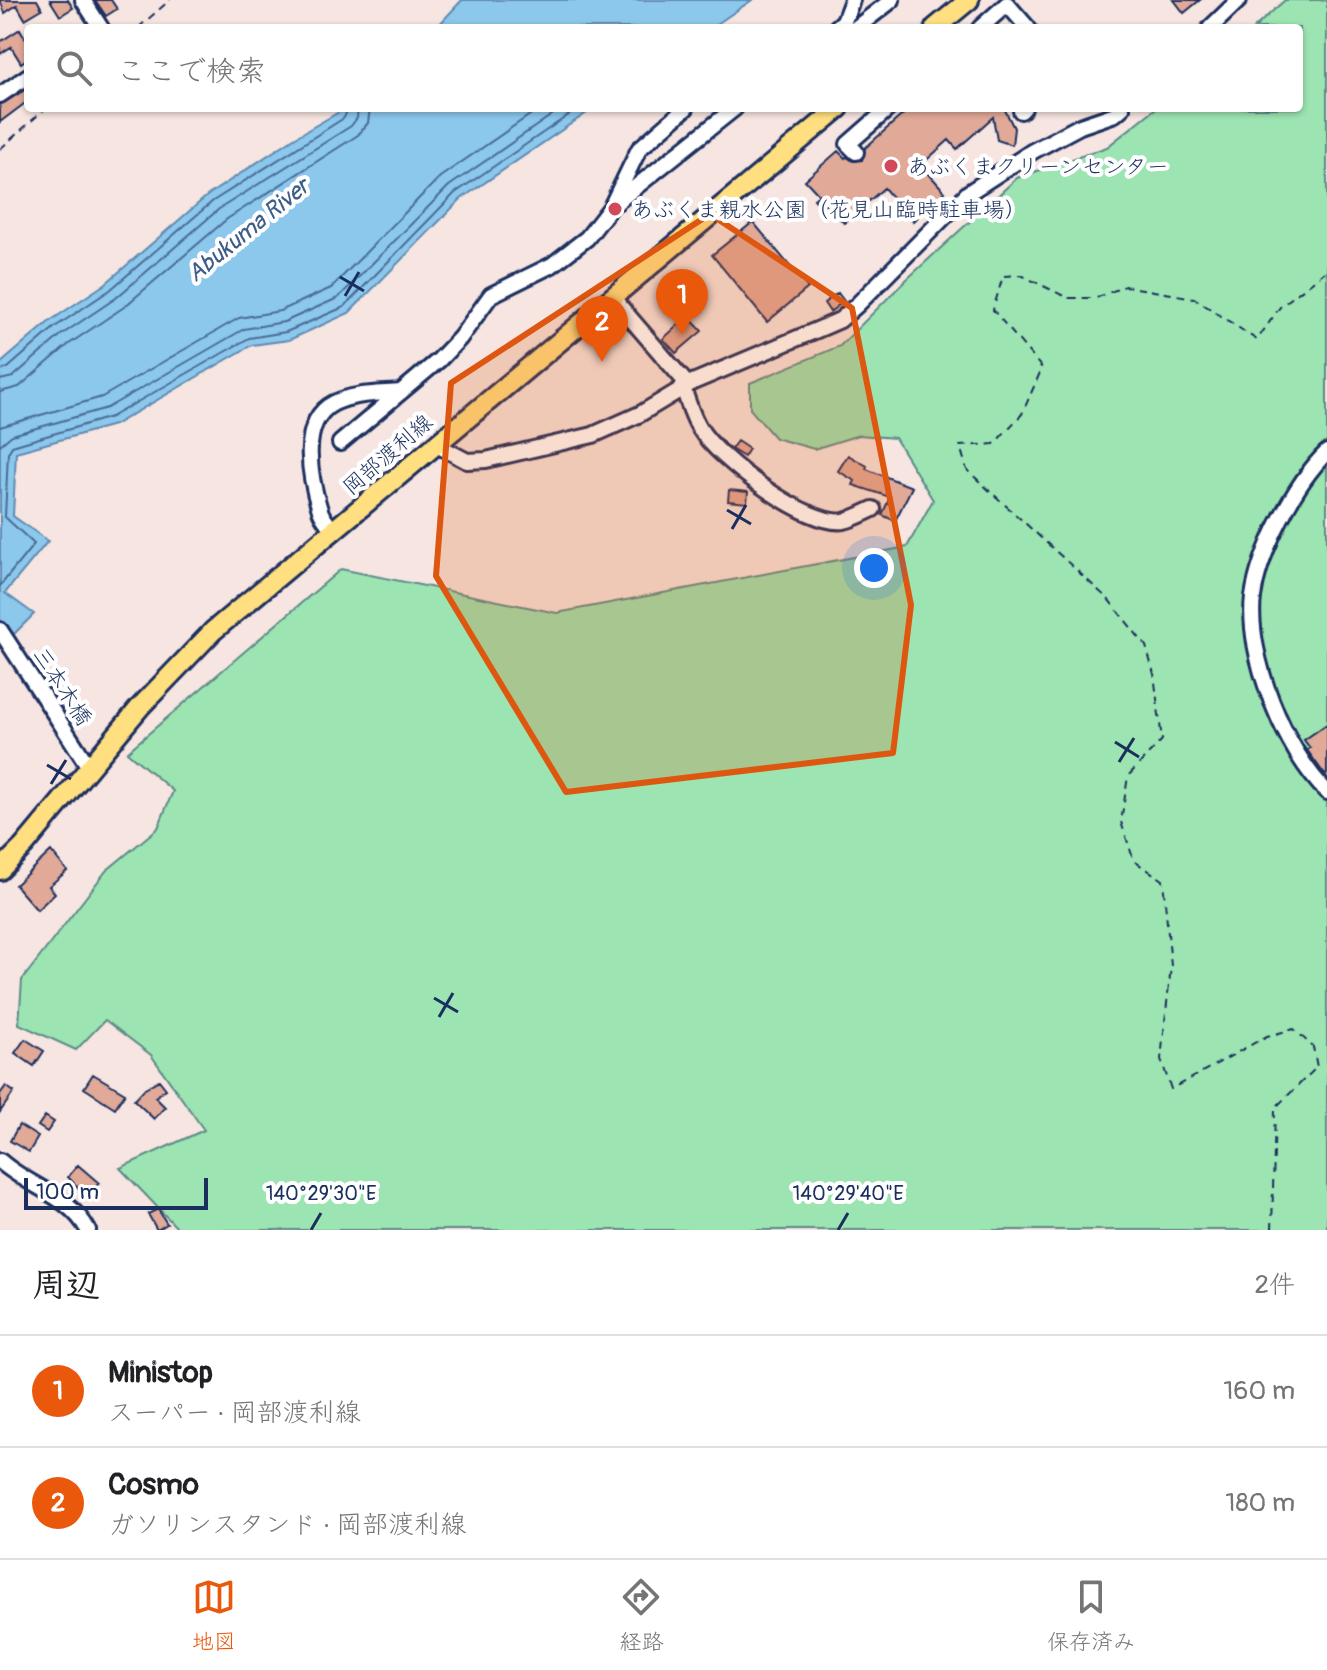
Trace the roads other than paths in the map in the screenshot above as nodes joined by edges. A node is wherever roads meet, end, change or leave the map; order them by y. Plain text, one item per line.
1 (83, 0) edge
2 (852, 0) edge
3 (892, 0) edge
4 (969, 0) edge
5 (1239, 0) edge
6 (98, 24) edge
7 (841, 24) edge
8 (861, 24) edge
9 (940, 24) edge
10 (984, 24) edge
11 (1024, 24) edge
12 (1214, 24) edge
13 (24, 79) edge
14 (0, 95) edge
15 (681, 112) edge
16 (730, 112) edge
17 (834, 112) edge
18 (884, 112) edge
19 (1101, 113) edge
20 (856, 152) dead end
21 (611, 207) junction
22 (612, 297) junction
23 (685, 387) junction
24 (401, 392) junction
25 (340, 443) dead end
26 (435, 444) junction
27 (1327, 452) edge
28 (873, 509) dead end
29 (333, 531) junction
30 (0, 630) edge
31 (89, 767) junction
32 (1327, 792) edge
33 (0, 870) edge
34 (0, 1161) edge
35 (88, 1230) edge

1 - 6 street
2 - 7 street
3 - 8 street
4 - 9 main road
5 - 12 street
10 - 11 street
13 - 14 street
15 - 21 street
16 - 21 street
17 - 22 main road, 岡部渡利線
18 - 20 street
19 - 23 street
21 - 24 street
22 - 23 street
22 - 26 main road, 岡部渡利線
23 - 26 street
23 - 28 street
24 - 25 street
24 - 29 street
26 - 29 main road, 岡部渡利線
27 - 32 street
29 - 31 main road, 岡部渡利線
30 - 31 street, 三本木橋
31 - 33 main road, 岡部渡利線
34 - 35 street

